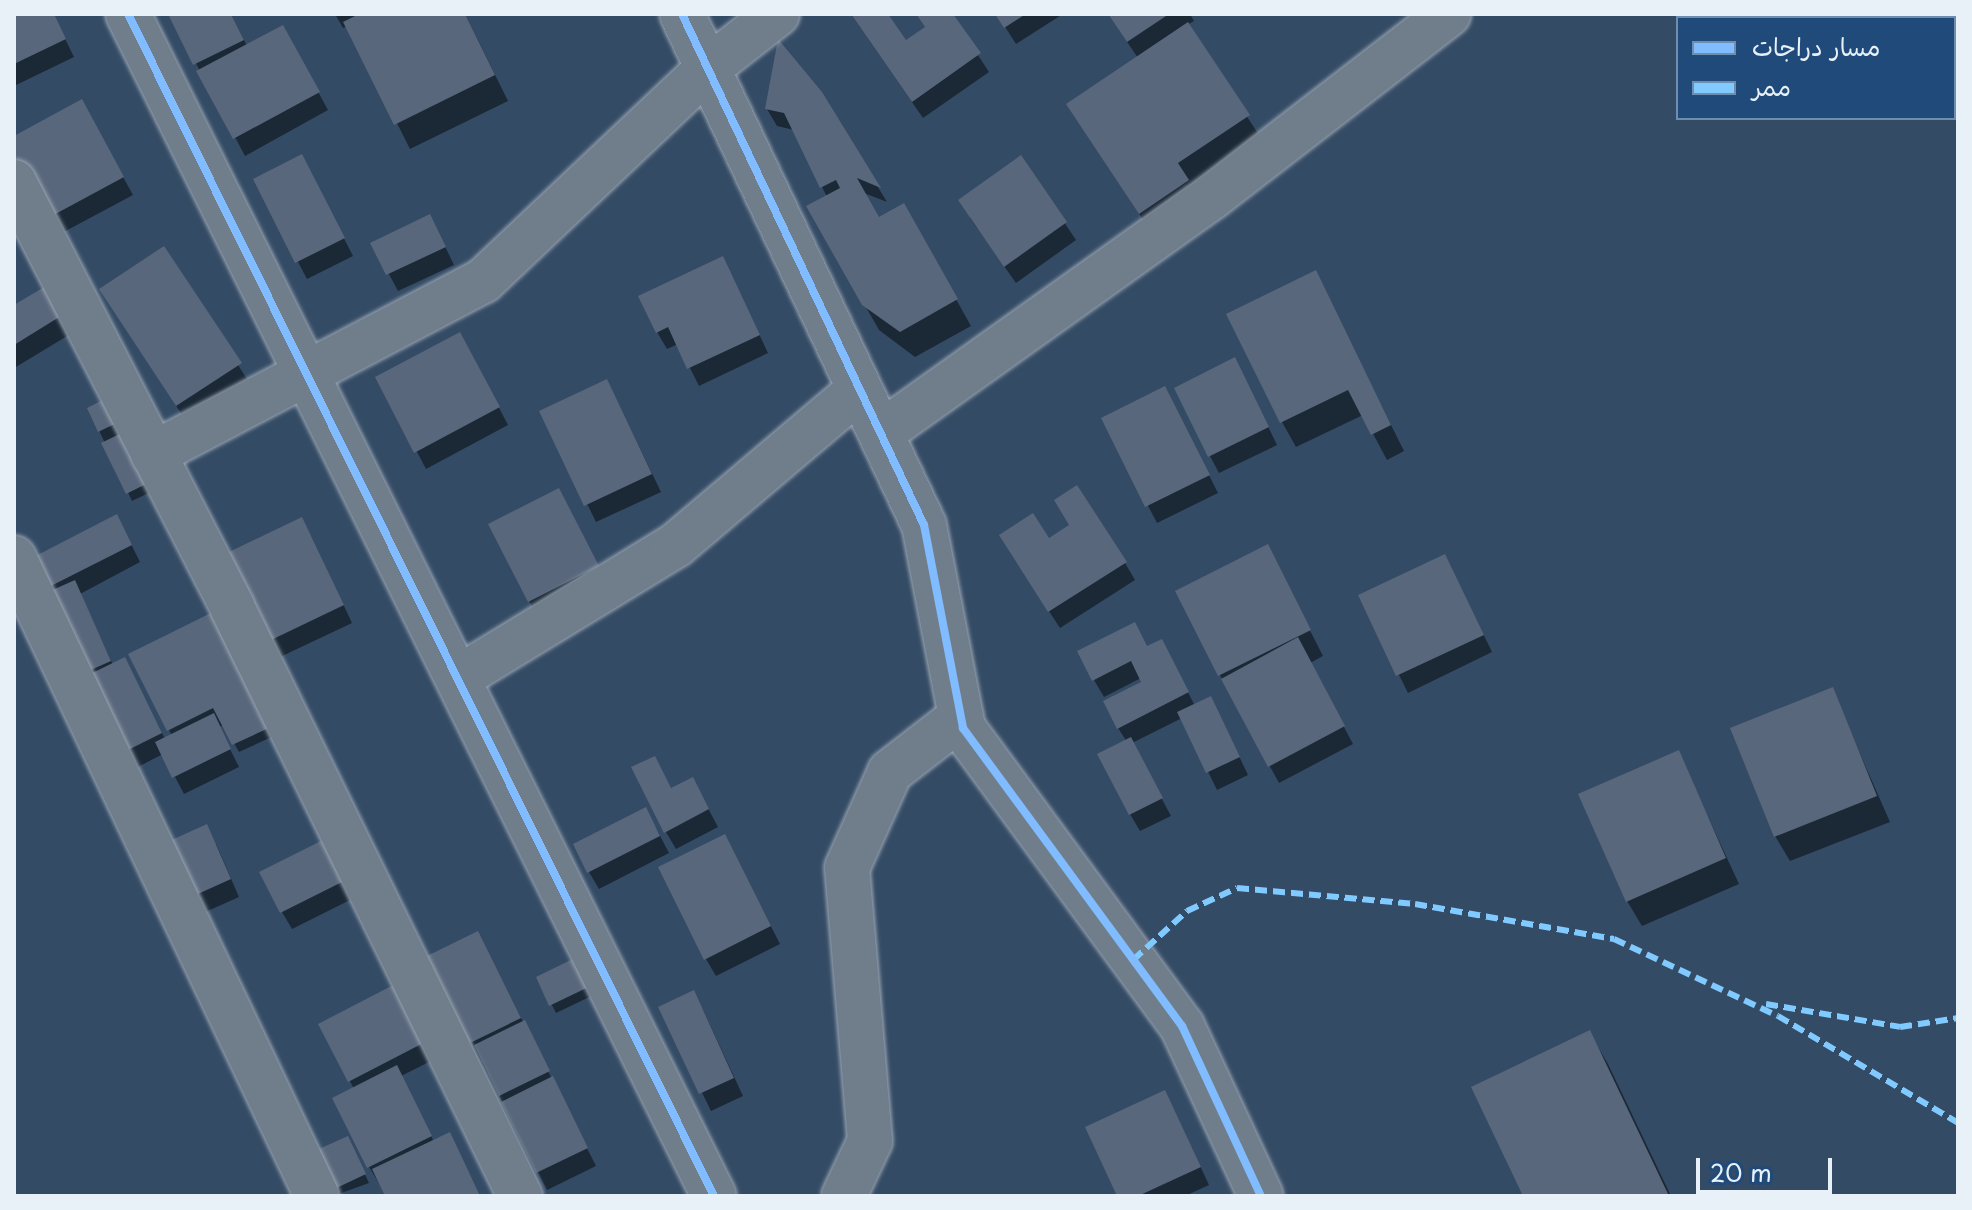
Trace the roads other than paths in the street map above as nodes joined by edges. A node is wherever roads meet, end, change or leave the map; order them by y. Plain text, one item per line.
1 (128, 14) edge
2 (682, 14) edge
3 (777, 14) edge
4 (1449, 14) edge
5 (708, 68) junction
6 (14, 182) edge
7 (307, 375) junction
8 (859, 390) junction
9 (881, 433) junction
10 (153, 454) junction
11 (14, 558) edge
12 (26, 617) edge
13 (458, 678) junction
14 (961, 717) junction
15 (317, 1196) edge
16 (520, 1196) edge
17 (714, 1196) edge
18 (844, 1196) edge
19 (1261, 1196) edge

1 - 7 street
2 - 5 street
3 - 5 street
4 - 9 street
5 - 7 street
5 - 8 street
6 - 10 street
7 - 10 street
7 - 13 street
8 - 9 street
8 - 13 street
9 - 14 street
10 - 16 street
11 - 12 street
12 - 15 street
13 - 17 street
14 - 18 street
14 - 19 street

